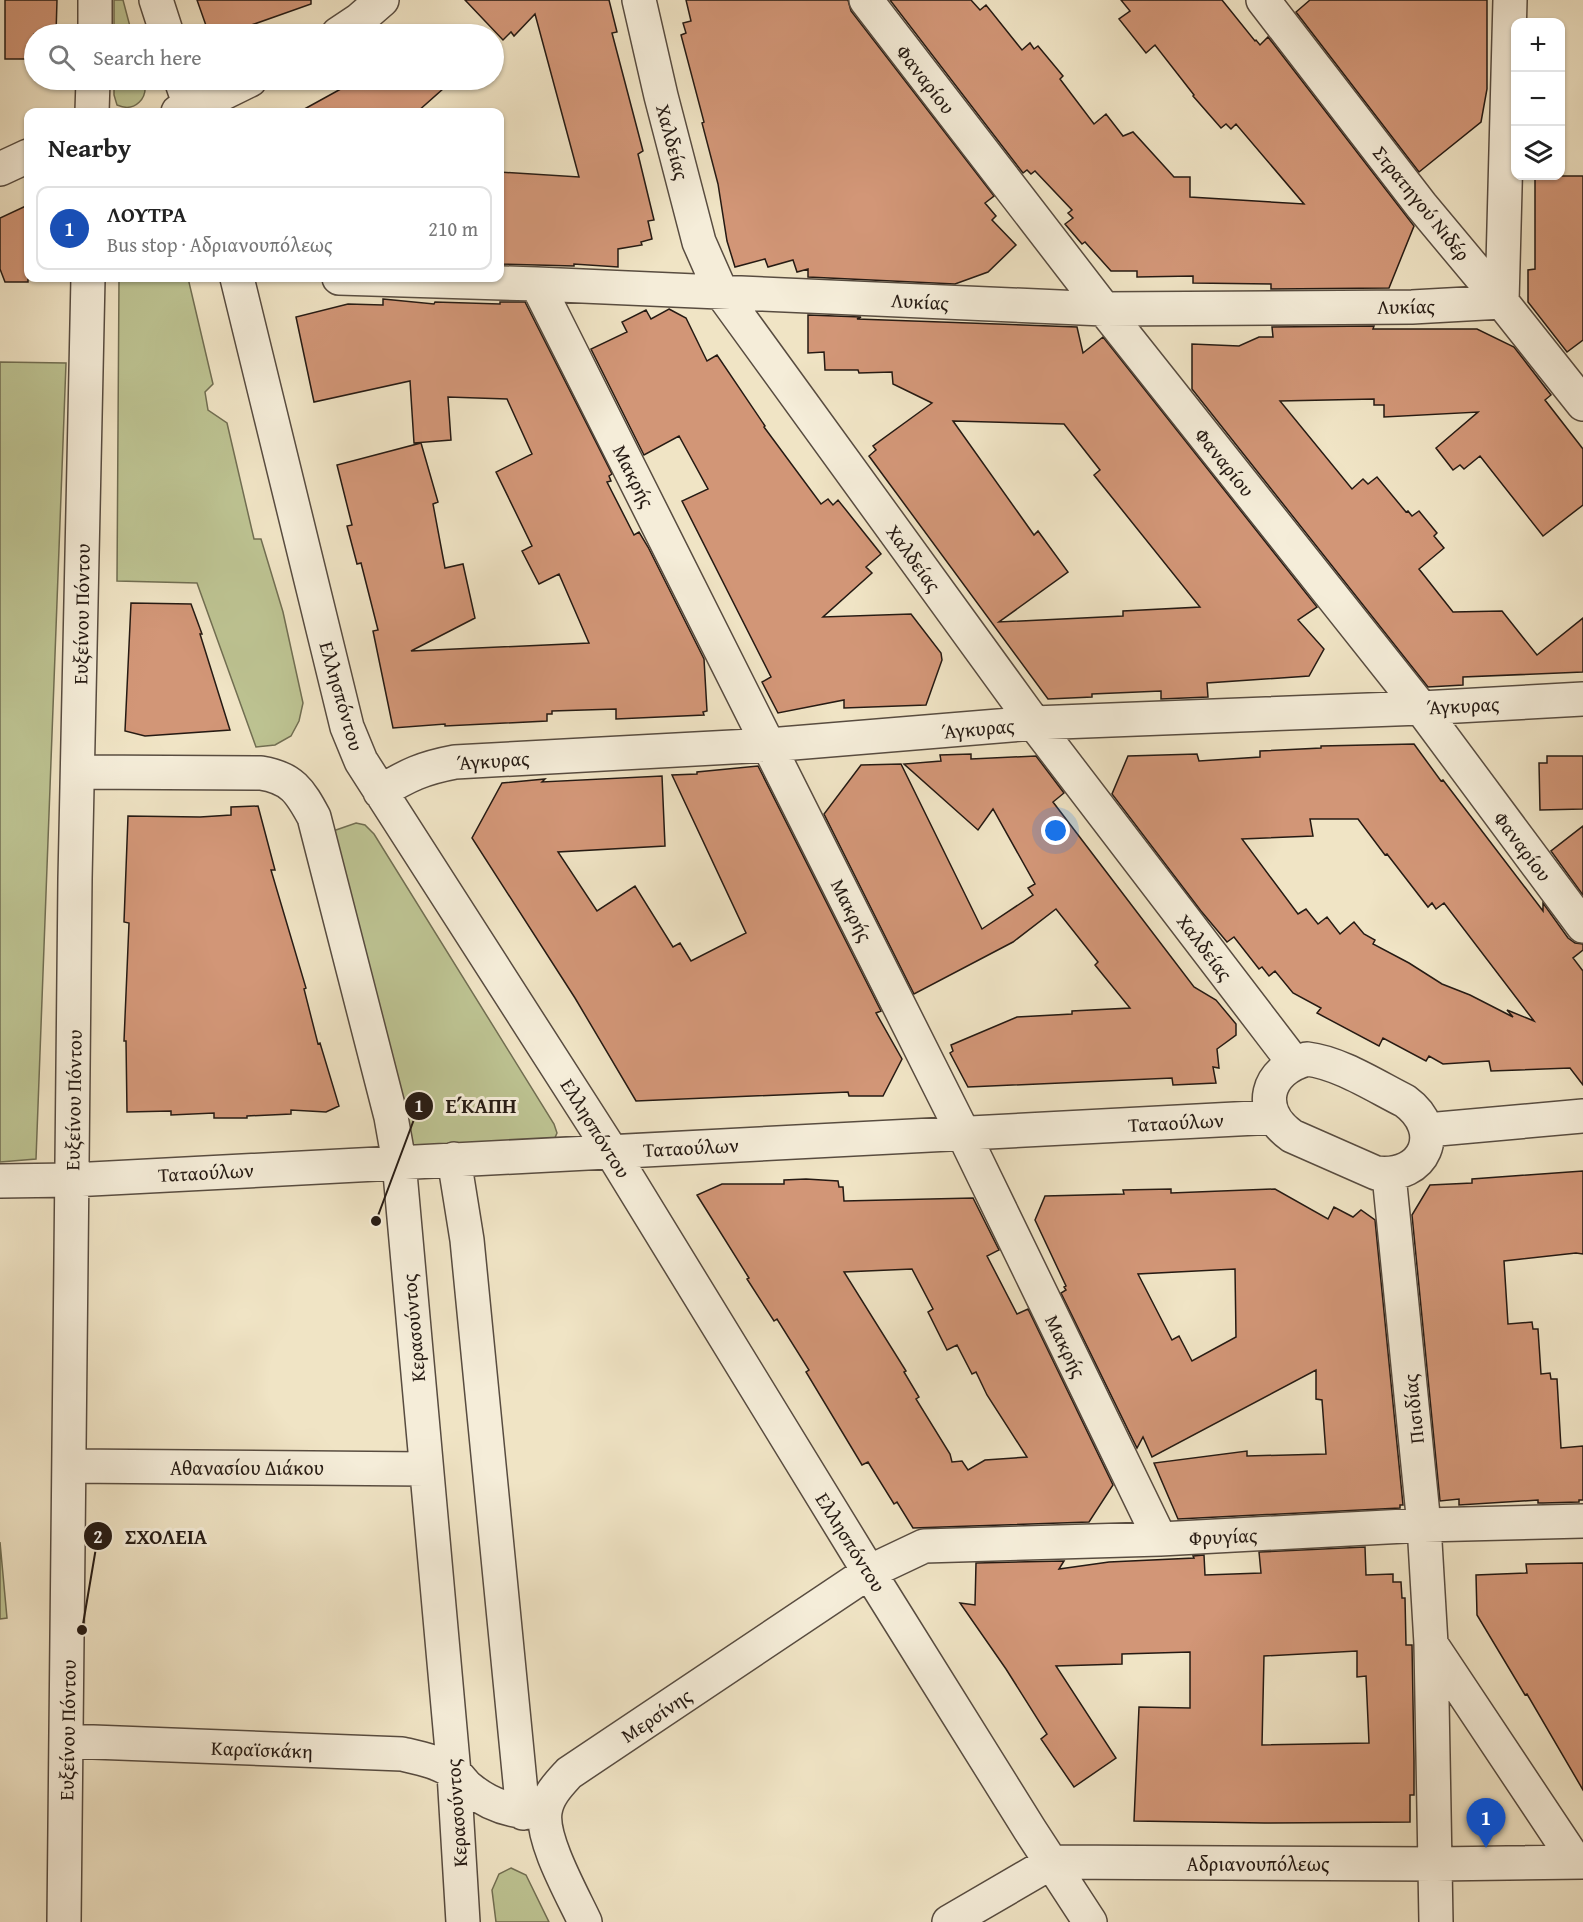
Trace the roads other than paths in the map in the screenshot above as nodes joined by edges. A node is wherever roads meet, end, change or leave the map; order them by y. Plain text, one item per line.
1 (95, 0) edge
2 (156, 0) edge
3 (382, 0) edge
4 (639, 0) edge
5 (866, 0) edge
6 (1263, 0) edge
7 (1510, 0) edge
8 (94, 24) edge
9 (164, 24) edge
10 (353, 24) edge
11 (93, 90) edge
12 (222, 90) edge
13 (186, 103) edge
14 (92, 108) edge
15 (24, 158) edge
16 (0, 168) edge
17 (88, 282) edge
18 (238, 282) edge
19 (471, 282) edge
20 (537, 284) junction
21 (721, 292) junction
22 (1502, 302) junction
23 (1104, 309) junction
24 (1583, 404) edge
25 (1583, 699) edge
26 (1421, 708) junction
27 (1034, 723) junction
28 (769, 745) junction
29 (78, 772) junction
30 (380, 792) junction
31 (1583, 926) edge
32 (1294, 1063) junction
33 (1583, 1116) edge
34 (1274, 1117) junction
35 (1427, 1130) junction
36 (963, 1133) junction
37 (611, 1151) junction
38 (454, 1159) junction
39 (399, 1162) junction
40 (1389, 1175) junction
41 (72, 1180) junction
42 (0, 1181) edge
43 (69, 1466) junction
44 (425, 1469) junction
45 (1583, 1521) edge
46 (1424, 1526) junction
47 (1160, 1539) junction
48 (869, 1572) junction
49 (1431, 1644) junction
50 (67, 1741) junction
51 (454, 1773) junction
52 (534, 1813) junction
53 (1052, 1862) junction
54 (1579, 1862) edge
55 (1436, 1864) junction
56 (64, 1922) edge
57 (463, 1922) edge
58 (585, 1922) edge
59 (949, 1922) edge
60 (1090, 1922) edge
61 (1436, 1922) edge

1 - 8 street
2 - 9 street
3 - 10 street
4 - 21 street, Χαλδείας
5 - 23 street, Φαναρίου
6 - 22 street, Στρατηγού Νιδέρ
7 - 22 street
11 - 14 street
12 - 13 street
15 - 16 street
17 - 29 street, Ευξείνου Πόντου
18 - 30 street, Ελλησπόντου
19 - 20 street, Λυκίας
20 - 21 street, Λυκίας
20 - 28 street, Μακρής
21 - 23 street, Λυκίας
21 - 27 street, Χαλδείας
22 - 23 street, Λυκίας
22 - 24 street, Στρατηγού Νιδέρ
23 - 26 street, Φαναρίου
25 - 26 street, Άγκυρας
26 - 27 street, Άγκυρας
26 - 31 street, Φαναρίου
27 - 28 street, Άγκυρας
27 - 32 street, Χαλδείας
28 - 30 street, Άγκυρας
28 - 36 street, Μακρής
29 - 39 street, Κερασούντος
29 - 41 street, Ευξείνου Πόντου
30 - 37 street, Ελλησπόντου
32 - 34 street
32 - 35 street
33 - 35 street
34 - 36 street, Ταταούλων
34 - 40 street
35 - 40 street
36 - 37 street, Ταταούλων
36 - 47 street, Μακρής
37 - 38 street, Ταταούλων
37 - 48 street, Ελλησπόντου
38 - 39 street, Ταταούλων
38 - 52 street
39 - 41 street, Ταταούλων
39 - 44 street, Κερασούντος
40 - 46 street, Πισιδίας
41 - 42 street, Ταταούλων
41 - 43 street, Ευξείνου Πόντου
43 - 44 street, Αθανασίου Διάκου
43 - 50 street, Ευξείνου Πόντου
44 - 51 street, Κερασούντος
45 - 46 street, Φρυγίας
46 - 47 street, Φρυγίας
46 - 49 street, Πισιδίας
47 - 48 street, Φρυγίας
48 - 52 street, Μερσίνης
48 - 53 street, Ελλησπόντου
49 - 54 street
49 - 55 street, Πισιδίας
50 - 51 street, Καραϊσκάκη
50 - 56 street, Ευξείνου Πόντου
51 - 52 street
51 - 57 street, Κερασούντος
52 - 58 street
53 - 55 street, Αδριανουπόλεως
53 - 59 street
53 - 60 street, Ελλησπόντου
54 - 55 street, Αδριανουπόλεως
55 - 61 street, Πισιδίας

